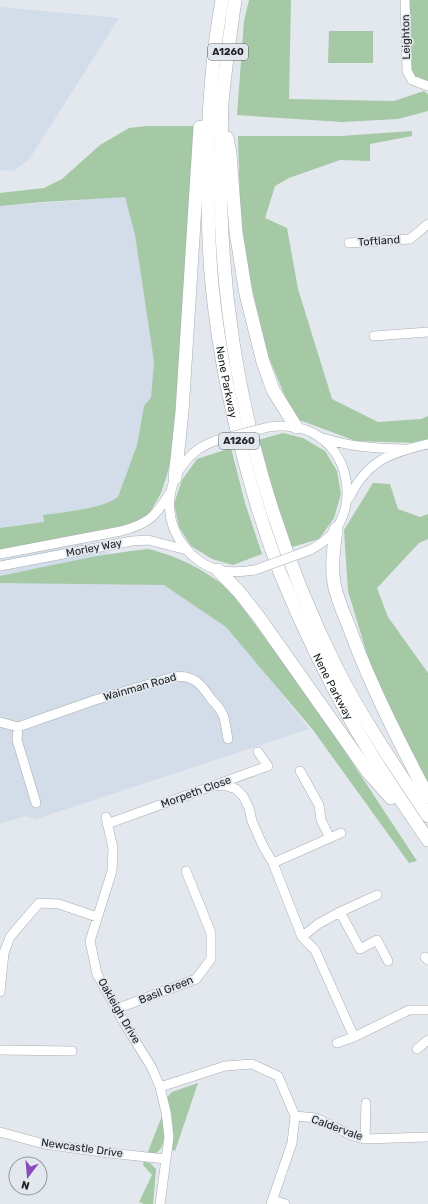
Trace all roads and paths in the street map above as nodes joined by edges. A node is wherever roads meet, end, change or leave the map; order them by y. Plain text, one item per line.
1 (222, 0) edge
2 (235, 0) edge
3 (405, 0) edge
4 (214, 49) junction
5 (428, 86) edge
6 (222, 105) junction
7 (428, 224) edge
8 (349, 243) dead end
9 (428, 332) edge
10 (374, 336) dead end
11 (296, 427) junction
12 (317, 436) junction
13 (428, 444) edge
14 (406, 449) junction
15 (175, 478) junction
16 (171, 492) junction
17 (346, 503) junction
18 (336, 529) junction
19 (187, 550) junction
20 (0, 554) edge
21 (0, 566) edge
22 (218, 570) junction
23 (0, 722) edge
24 (18, 726) junction
25 (228, 739) dead end
26 (258, 752) dead end
27 (300, 771) dead end
28 (214, 786) junction
29 (428, 797) edge
30 (36, 803) dead end
31 (428, 816) edge
32 (106, 821) joint
33 (341, 833) dead end
34 (426, 837) edge
35 (330, 838) junction
36 (273, 863) junction
37 (186, 871) dead end
38 (377, 895) dead end
39 (340, 912) junction
40 (97, 917) junction
41 (302, 937) junction
42 (2, 952) edge
43 (388, 961) dead end
44 (0, 992) edge
45 (116, 1009) junction
46 (428, 1010) edge
47 (354, 1037) junction
48 (428, 1040) edge
49 (337, 1043) dead end
50 (417, 1049) dead end
51 (0, 1050) edge
52 (72, 1051) dead end
53 (160, 1087) junction
54 (366, 1103) dead end
55 (295, 1116) junction
56 (0, 1132) edge
57 (428, 1137) edge
58 (365, 1139) junction
59 (166, 1159) junction
60 (272, 1202) edge
61 (160, 1204) edge
62 (285, 1204) edge

1 - 4 highway, Nene Parkway / A1260
2 - 6 highway, Nene Parkway / A1260
3 - 5 street, Leighton
4 - 15 highway
4 - 34 highway, Nene Parkway / A1260
6 - 11 highway
6 - 31 highway, Nene Parkway / A1260
7 - 8 street, Toftland
9 - 10 street
11 - 12 street
11 - 15 street, bridge
12 - 14 street
12 - 17 street
13 - 14 street
14 - 17 street
15 - 16 street
16 - 19 street
16 - 20 street, Morley Way
17 - 18 street
18 - 22 street, bridge
18 - 29 highway
19 - 21 street, Morley Way
19 - 22 street
22 - 34 highway
23 - 24 street
24 - 25 street, Wainman Road
24 - 30 street
26 - 28 street, Morpeth Close
27 - 35 street
28 - 32 street, Morpeth Close
28 - 36 street
32 - 40 street, Oakleigh Drive
33 - 35 street
35 - 36 street
36 - 41 street
37 - 45 street, Basil Green
38 - 39 street
39 - 41 street
39 - 43 street
40 - 42 street
40 - 45 street, Oakleigh Drive
41 - 47 street
42 - 44 street
45 - 53 street, Oakleigh Drive
46 - 47 street
47 - 49 street
48 - 50 street
51 - 52 street
53 - 55 street
53 - 59 street, Oakleigh Drive
54 - 58 street
55 - 58 street, Caldervale
55 - 60 street
56 - 59 street, Newcastle Drive
57 - 58 street, Caldervale
59 - 61 street, Oakleigh Drive
60 - 62 street

